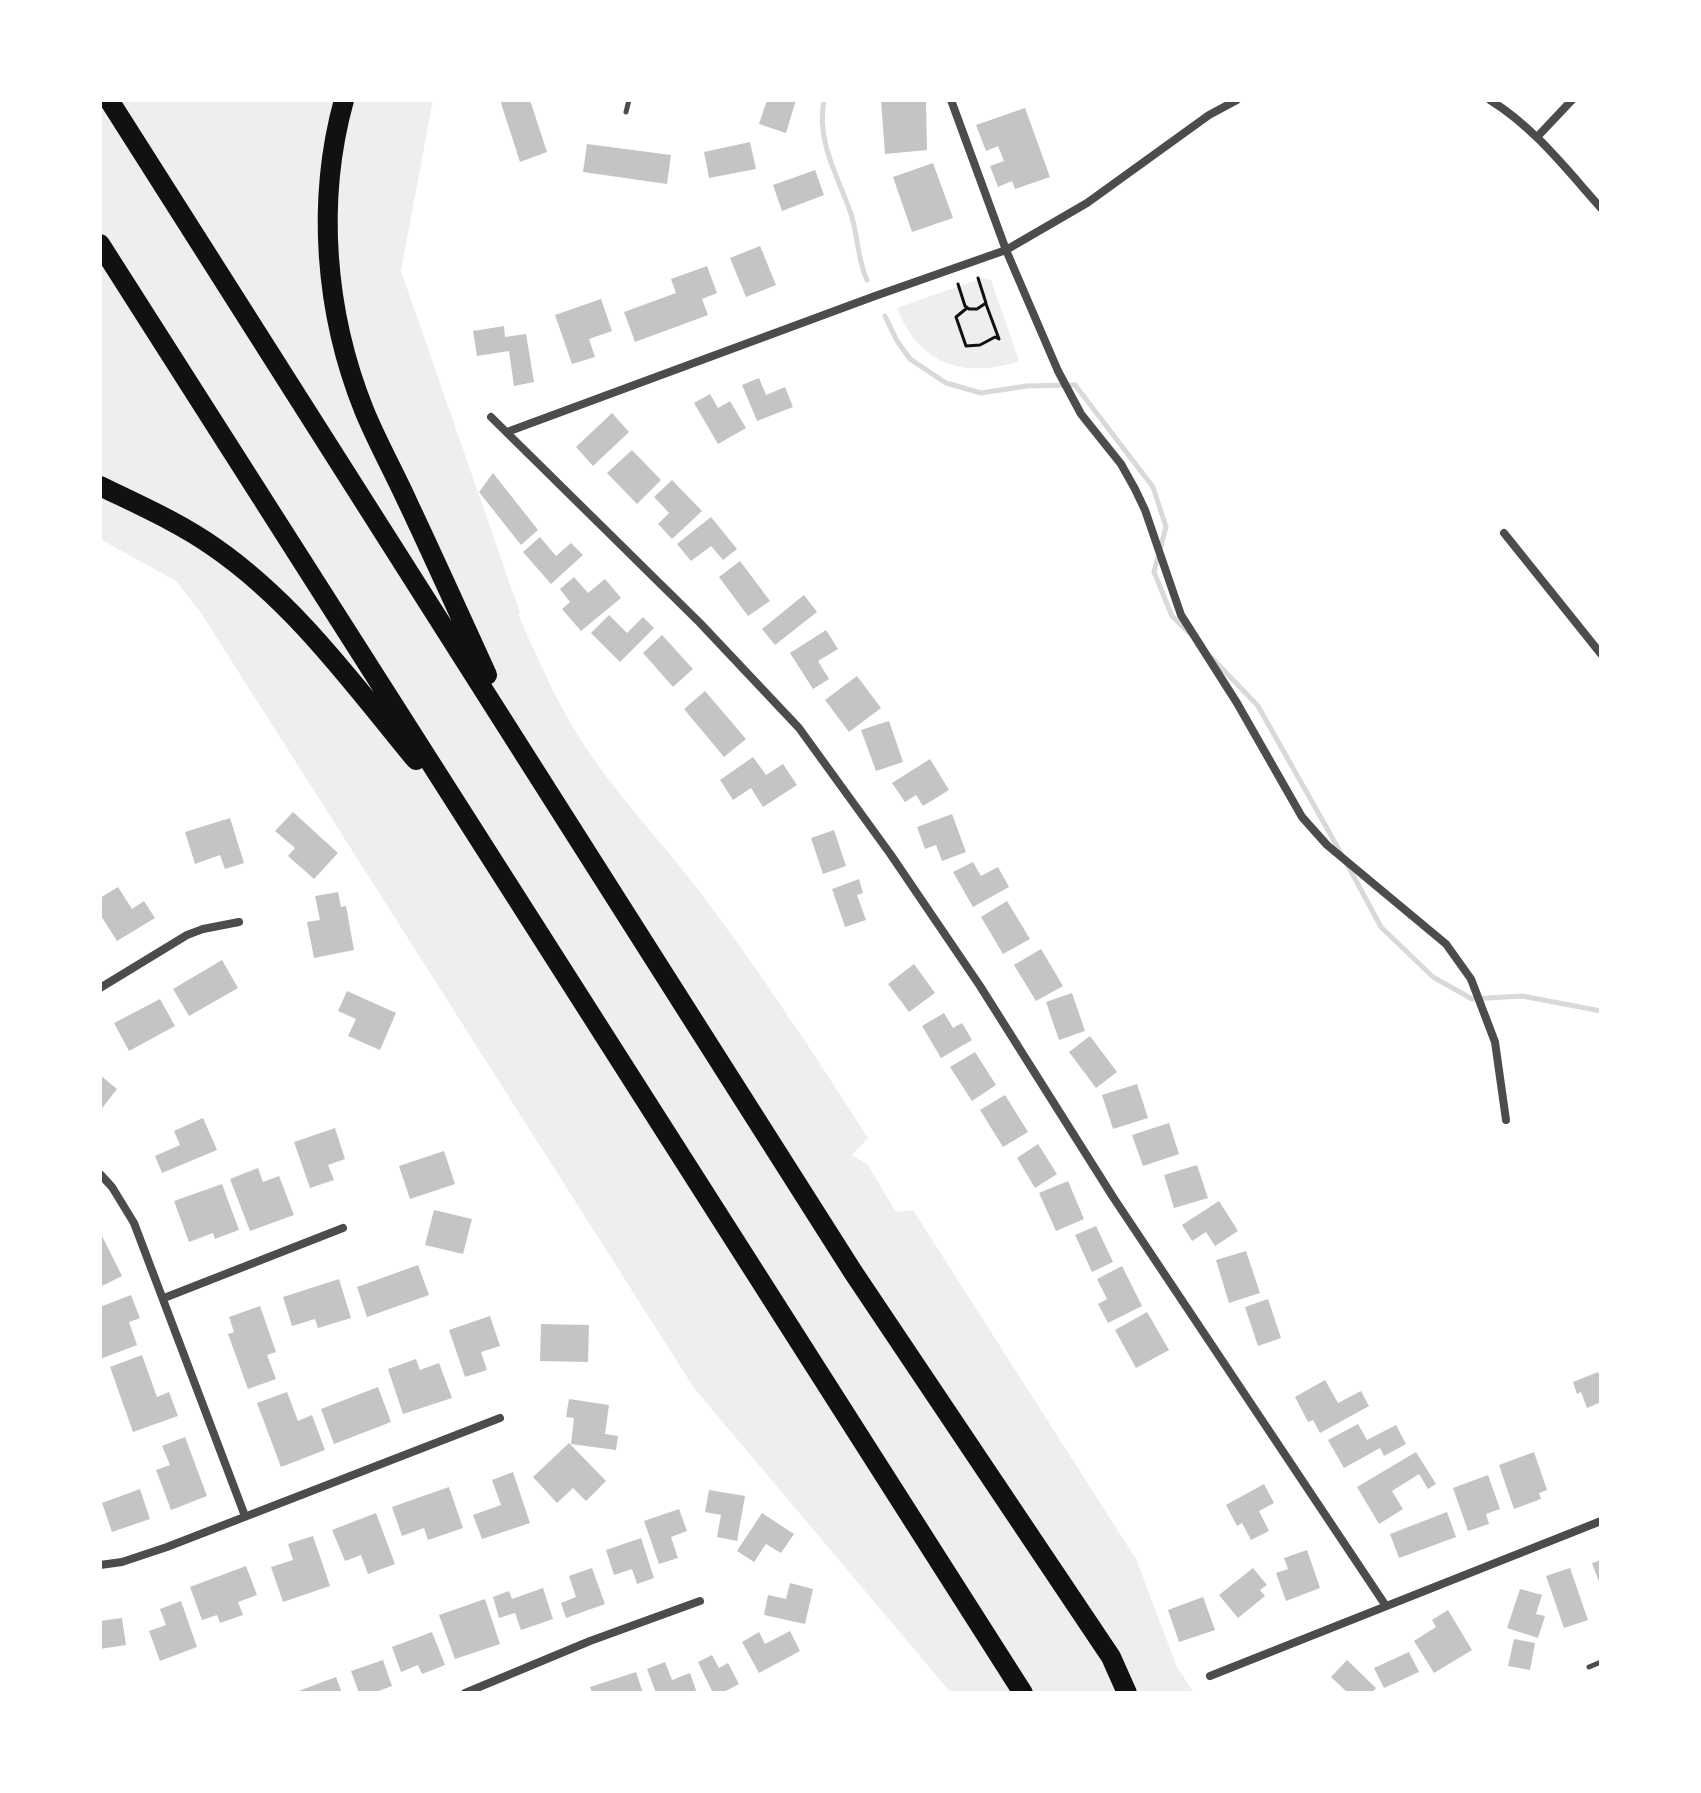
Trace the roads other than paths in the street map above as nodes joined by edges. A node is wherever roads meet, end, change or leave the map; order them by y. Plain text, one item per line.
1 (109, 100) edge
2 (344, 100) edge
3 (629, 100) edge
4 (951, 100) edge
5 (1237, 100) edge
6 (1490, 100) edge
7 (1572, 100) edge
8 (626, 112) dead end
9 (1538, 136) junction
10 (1601, 208) edge
11 (100, 244) edge
12 (1006, 250) junction
13 (491, 417) dead end
14 (507, 432) junction
15 (100, 486) edge
16 (1504, 533) dead end
17 (1599, 648) edge
18 (519, 744) junction
19 (465, 817) junction
20 (239, 922) dead end
21 (100, 988) edge
22 (1506, 1120) dead end
23 (100, 1174) edge
24 (343, 1228) dead end
25 (164, 1298) junction
26 (500, 1418) dead end
27 (245, 1516) junction
28 (1601, 1521) edge
29 (100, 1565) edge
30 (700, 1601) dead end
31 (1386, 1606) junction
32 (1111, 1657) junction
33 (1601, 1662) edge
34 (1589, 1667) dead end
35 (1210, 1676) dead end
36 (465, 1693) edge
37 (1023, 1693) edge
38 (1127, 1693) edge
39 (1143, 1693) edge

1 - 18 highway
2 - 18 highway
3 - 8 lane
4 - 12 street
5 - 12 street
6 - 9 street
7 - 9 street
9 - 10 street
11 - 19 highway
12 - 14 street
12 - 22 street
13 - 14 street
14 - 31 street
15 - 19 highway
16 - 17 street
18 - 32 highway
19 - 37 highway
20 - 21 street
23 - 25 street
24 - 25 street
25 - 27 street
26 - 27 street
27 - 29 street
28 - 31 street
30 - 36 street
31 - 35 street
32 - 38 highway
32 - 39 highway
33 - 34 lane

